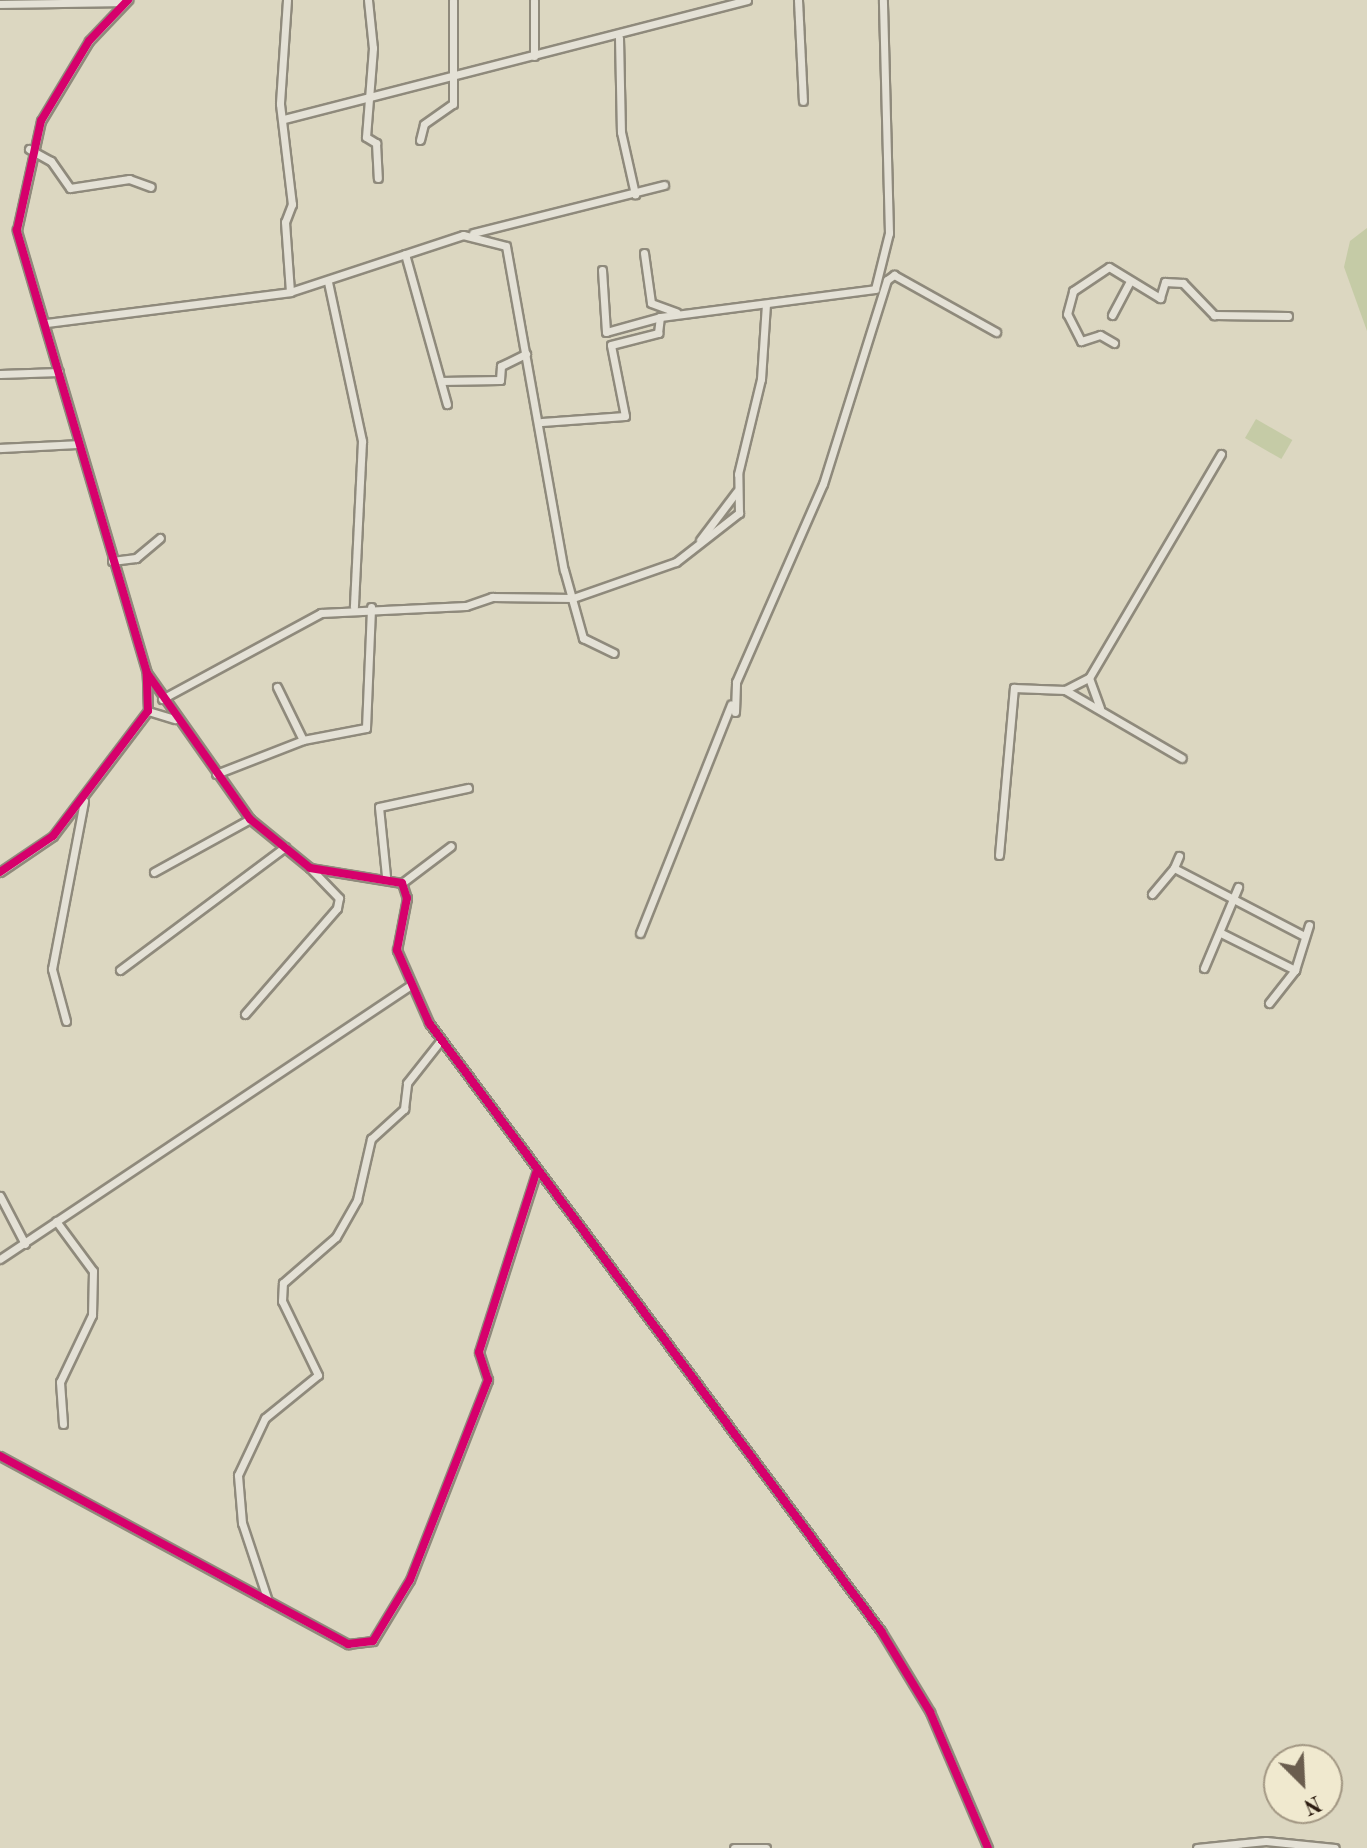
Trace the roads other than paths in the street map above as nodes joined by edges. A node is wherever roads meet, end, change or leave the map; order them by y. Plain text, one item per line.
1 (287, 0) edge
2 (368, 0) edge
3 (453, 0) edge
4 (534, 0) edge
5 (747, 0) edge
6 (798, 0) edge
7 (883, 0) edge
8 (126, 1) edge
9 (0, 4) edge
10 (619, 38) junction
11 (534, 56) junction
12 (455, 76) junction
13 (367, 98) junction
14 (803, 101) dead end
15 (284, 119) junction
16 (420, 140) dead end
17 (29, 149) junction
18 (378, 178) dead end
19 (664, 185) dead end
20 (151, 187) dead end
21 (635, 194) junction
22 (463, 235) junction
23 (644, 253) dead end
24 (405, 254) junction
25 (602, 270) dead end
26 (1130, 281) junction
27 (328, 282) junction
28 (290, 292) junction
29 (766, 304) junction
30 (676, 312) junction
31 (1112, 315) dead end
32 (1288, 316) dead end
33 (660, 317) junction
34 (46, 323) junction
35 (996, 332) dead end
36 (1114, 343) dead end
37 (526, 354) junction
38 (59, 372) junction
39 (0, 374) edge
40 (441, 381) junction
41 (447, 404) dead end
42 (542, 422) junction
43 (78, 444) junction
44 (0, 448) edge
45 (1221, 454) dead end
46 (737, 491) junction
47 (160, 538) dead end
48 (699, 542) junction
49 (112, 561) junction
50 (573, 598) junction
51 (354, 607) junction
52 (371, 607) junction
53 (614, 653) dead end
54 (147, 673) junction
55 (1089, 678) junction
56 (277, 687) dead end
57 (1065, 690) junction
58 (162, 699) junction
59 (1100, 708) junction
60 (148, 711) junction
61 (178, 720) junction
62 (303, 740) junction
63 (1182, 758) dead end
64 (216, 774) junction
65 (468, 788) dead end
66 (85, 799) junction
67 (250, 819) junction
68 (451, 846) dead end
69 (285, 847) junction
70 (999, 855) dead end
71 (1179, 856) dead end
72 (310, 868) junction
73 (1174, 868) junction
74 (0, 872) edge
75 (154, 872) dead end
76 (386, 876) junction
77 (402, 883) junction
78 (1238, 887) dead end
79 (1152, 894) dead end
80 (1236, 902) junction
81 (1309, 925) dead end
82 (640, 933) dead end
83 (1221, 933) junction
84 (1302, 935) junction
85 (1204, 968) dead end
86 (120, 970) dead end
87 (1295, 970) junction
88 (410, 986) junction
89 (1269, 1003) dead end
90 (245, 1014) dead end
91 (66, 1021) dead end
92 (441, 1040) junction
93 (536, 1173) junction
94 (0, 1196) edge
95 (56, 1221) junction
96 (25, 1244) junction
97 (0, 1259) edge
98 (63, 1424) dead end
99 (0, 1456) edge
100 (268, 1601) junction
101 (734, 1848) edge
102 (766, 1848) edge
103 (988, 1848) edge
104 (1197, 1848) edge
105 (1335, 1848) edge

1 - 15 street
2 - 13 street
3 - 12 street
4 - 11 street
5 - 10 street
6 - 14 street
7 - 29 street
8 - 9 street
8 - 17 street
10 - 11 street
10 - 21 street
11 - 12 street
12 - 13 street
12 - 16 street
13 - 15 street
13 - 18 street
15 - 28 street
17 - 20 street
17 - 34 street
19 - 21 street
21 - 22 street
22 - 24 street
22 - 37 street
23 - 30 street
24 - 27 street
24 - 40 street
25 - 33 street
26 - 31 street
26 - 32 street
26 - 36 street
27 - 28 street
27 - 51 street
28 - 34 street
29 - 30 street
29 - 46 street
30 - 33 street
33 - 42 street
34 - 38 street
35 - 82 street
37 - 40 street
37 - 42 street
38 - 39 street
38 - 43 street
40 - 41 street
42 - 50 street
43 - 44 street
43 - 49 street
45 - 55 street
46 - 48 street
46 - 48 street
47 - 49 street
48 - 50 street
49 - 54 street
50 - 52 street
50 - 53 street
51 - 52 street
51 - 58 street
52 - 62 street
54 - 58 street
54 - 60 street
55 - 57 street
55 - 59 street
56 - 62 street
57 - 59 street
57 - 70 street
58 - 61 street
59 - 63 street
60 - 61 street
60 - 66 street
61 - 64 street
62 - 64 street
64 - 67 street
65 - 76 street
66 - 74 street
66 - 91 street
67 - 69 street
67 - 75 street
68 - 77 street
69 - 72 street
69 - 86 street
71 - 73 street
72 - 76 street
72 - 90 street
73 - 79 street
73 - 80 street
76 - 77 street
77 - 88 street
78 - 80 street
80 - 83 street
80 - 84 street
81 - 84 street
83 - 85 street
83 - 87 street
84 - 87 street
87 - 89 street
88 - 92 street
88 - 95 street
92 - 93 street
92 - 100 street
93 - 100 street
93 - 103 street
94 - 96 street
95 - 96 street
95 - 98 street
96 - 97 street
99 - 100 street
101 - 102 street
104 - 105 street

